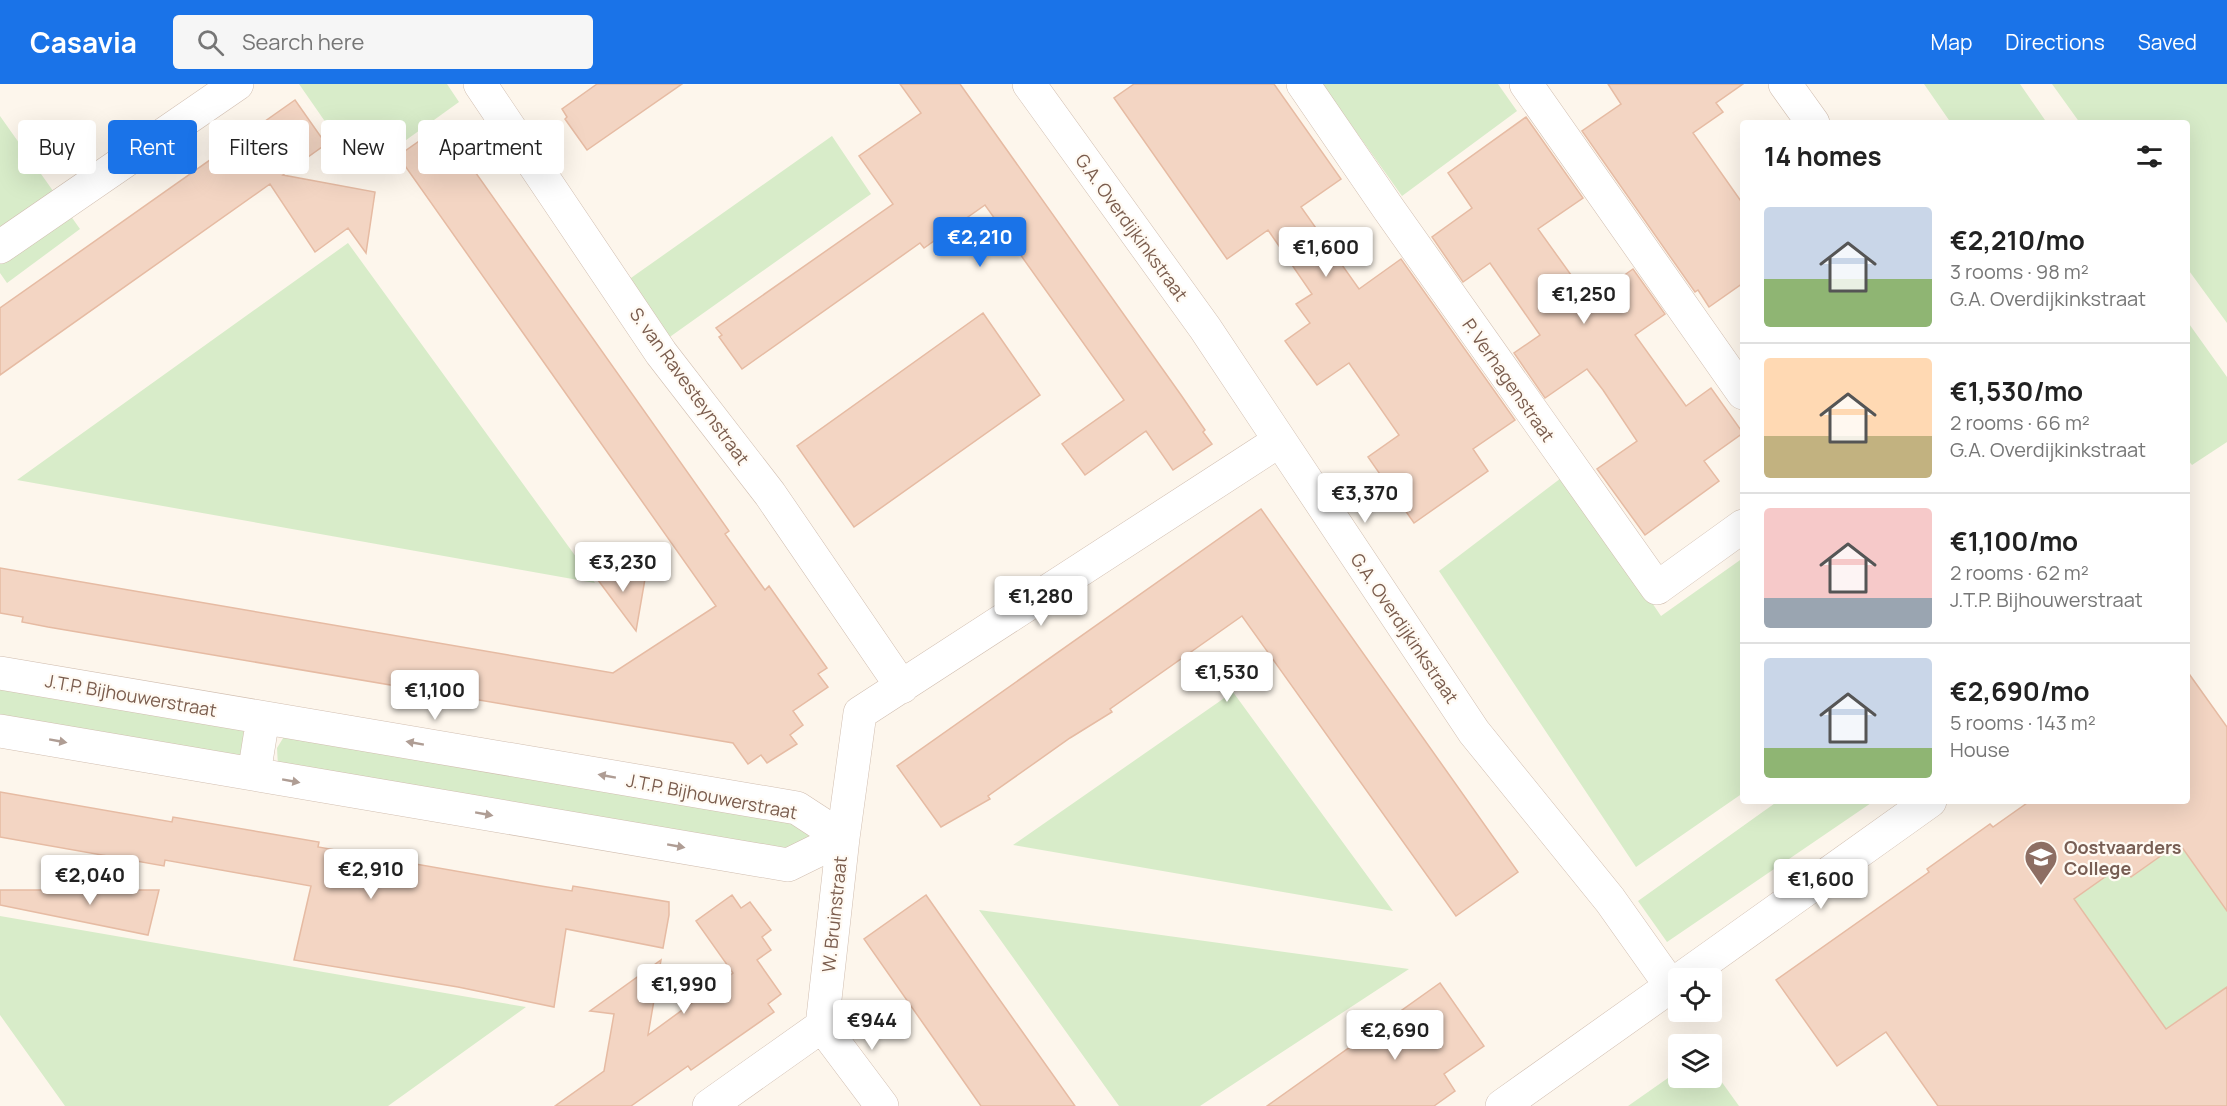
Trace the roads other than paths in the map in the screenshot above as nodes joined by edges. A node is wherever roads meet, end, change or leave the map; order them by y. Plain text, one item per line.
1 (237, 84) edge
2 (480, 84) edge
3 (1029, 84) edge
4 (1303, 84) edge
5 (1526, 84) edge
6 (1785, 84) edge
7 (1811, 120) edge
8 (0, 247) edge
9 (1740, 389) edge
10 (1279, 441) junction
11 (1740, 528) edge
12 (0, 673) edge
13 (902, 687) junction
14 (262, 718) junction
15 (0, 731) edge
16 (254, 774) junction
17 (1926, 804) edge
18 (843, 838) junction
19 (1697, 968) edge
20 (1668, 971) edge
21 (1668, 988) edge
22 (822, 1026) junction
23 (708, 1106) edge
24 (882, 1106) edge
25 (1502, 1106) edge

1 - 8 street
2 - 13 street, S. van Ravesteynstraat
3 - 10 street, G.A. Overdijkinkstraat
4 - 11 street, P. Verhagenstraat
5 - 9 street
6 - 7 street
10 - 13 street
10 - 20 street, G.A. Overdijkinkstraat
12 - 14 street, J.T.P. Bijhouwerstraat
13 - 18 street
14 - 16 street
18 -> 14 street, J.T.P. Bijhouwerstraat
15 -> 16 street
16 -> 18 street
17 - 19 street
18 - 22 street, W. Bruinstraat
21 - 25 street
22 - 23 street
22 - 24 street

